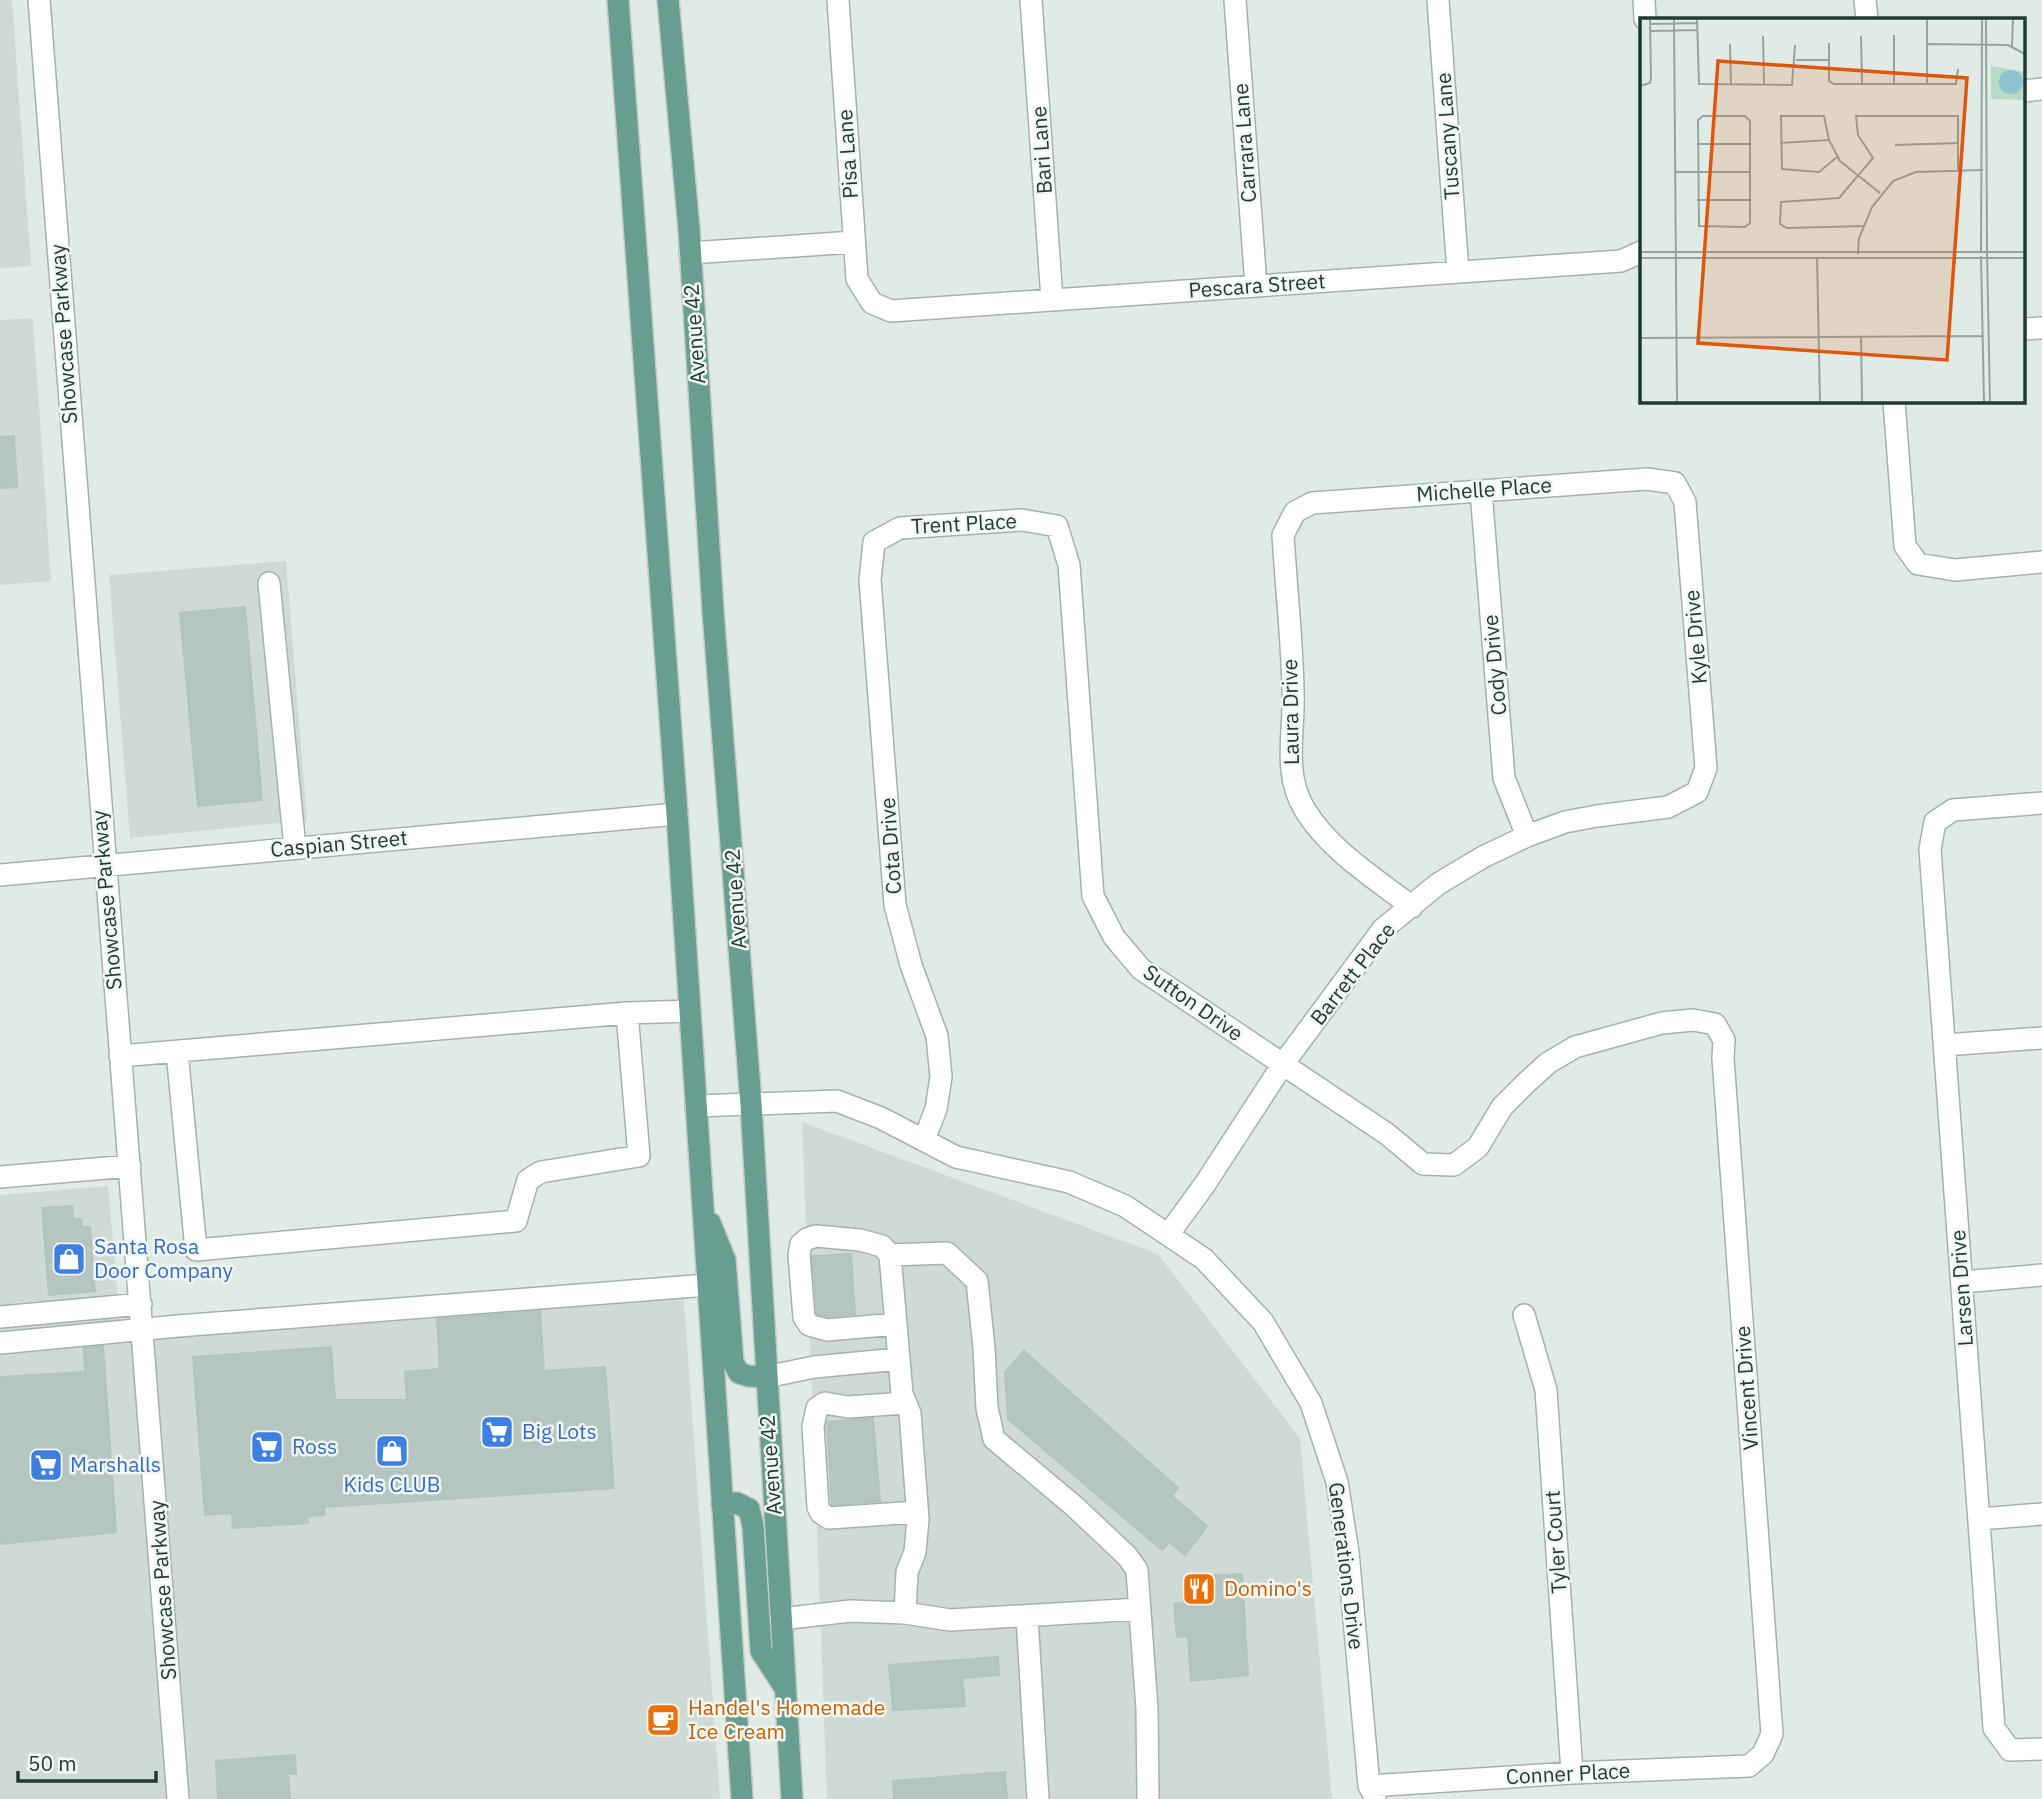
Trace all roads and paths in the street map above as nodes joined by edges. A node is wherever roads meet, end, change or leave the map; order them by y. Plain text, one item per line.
1 (39, 0) edge
2 (618, 0) edge
3 (668, 0) edge
4 (838, 0) edge
5 (1031, 0) edge
6 (1235, 0) edge
7 (1438, 0) edge
8 (1644, 0) edge
9 (1865, 0) edge
10 (1645, 18) edge
11 (1867, 18) edge
12 (2042, 89) edge
13 (2024, 91) edge
14 (854, 242) junction
15 (1640, 252) edge
16 (690, 253) junction
17 (1458, 272) junction
18 (1256, 286) junction
19 (1052, 300) junction
20 (872, 303) joint
21 (2042, 328) edge
22 (2024, 329) edge
23 (1894, 402) edge
24 (1675, 483) joint
25 (1481, 491) junction
26 (1295, 512) joint
27 (1057, 526) joint
28 (874, 542) joint
29 (2042, 562) edge
30 (268, 583) dead end
31 (1697, 792) joint
32 (2042, 803) edge
33 (677, 814) junction
34 (1527, 836) junction
35 (295, 848) junction
36 (104, 866) junction
37 (0, 875) edge
38 (1412, 907) junction
39 (690, 1011) junction
40 (627, 1013) junction
41 (1715, 1024) joint
42 (2042, 1038) edge
43 (1945, 1045) junction
44 (177, 1052) junction
45 (120, 1056) junction
46 (1283, 1064) junction
47 (751, 1104) junction
48 (696, 1106) junction
49 (924, 1140) junction
50 (130, 1166) junction
51 (0, 1178) edge
52 (702, 1204) junction
53 (1168, 1235) junction
54 (890, 1255) junction
55 (2042, 1276) edge
56 (1962, 1282) junction
57 (708, 1285) junction
58 (141, 1304) junction
59 (1524, 1315) dead end
60 (0, 1317) edge
61 (897, 1324) junction
62 (144, 1329) junction
63 (0, 1343) edge
64 (899, 1359) junction
65 (766, 1377) junction
66 (905, 1403) junction
67 (722, 1504) junction
68 (917, 1512) junction
69 (2042, 1514) edge
70 (1979, 1518) junction
71 (1140, 1609) junction
72 (905, 1613) junction
73 (1027, 1617) junction
74 (781, 1619) junction
75 (785, 1686) junction
76 (2042, 1749) edge
77 (1763, 1754) joint
78 (1572, 1773) junction
79 (1369, 1795) edge
80 (178, 1799) edge
81 (742, 1799) edge
82 (792, 1799) edge
83 (1038, 1799) edge
84 (1148, 1799) edge

1 - 36 street, Showcase Parkway
2 - 33 main road
3 - 16 main road, Avenue 42
4 - 14 street, Pisa Lane
5 - 19 street, Bari Lane
6 - 18 street, Carrara Lane
7 - 17 street, Tuscany Lane
8 - 10 street
9 - 11 street
12 - 13 street
14 - 16 street
14 - 20 street, Pisa Lane
15 - 17 street, Pescara Street
16 - 47 main road, Avenue 42
17 - 18 street, Pescara Street
18 - 19 street, Pescara Street
19 - 20 street, Pescara Street
21 - 22 street
23 - 29 street
24 - 25 street, Michelle Place
24 - 31 street, Kyle Drive
25 - 26 street, Michelle Place
25 - 34 street, Cody Drive
26 - 38 street, Laura Drive
27 - 28 street, Trent Place
27 - 46 street, Sutton Drive
28 - 49 street, Cota Drive
30 - 35 street
31 - 34 street, Barrett Place
32 - 43 street, Larsen Drive
33 - 35 street, Caspian Street
33 - 39 main road
34 - 38 street, Barrett Place
35 - 36 street, Caspian Street
36 - 37 street, Caspian Street
36 - 45 street, Showcase Parkway
38 - 46 street, Barrett Place
39 - 40 street
39 - 48 main road
40 - 44 street
40 - 44 street
41 - 46 street, Sutton Drive
41 - 77 street, Vincent Drive
42 - 43 street
43 - 56 street, Larsen Drive
44 - 45 street
45 - 50 street, Showcase Parkway
46 - 53 street, Barrett Place
47 - 48 street, Generations Drive
47 - 49 street, Generations Drive
47 - 65 main road, Avenue 42
48 - 52 main road
49 - 53 street, Generations Drive
50 - 51 street
50 - 58 street, Showcase Parkway
52 - 57 main road
52 - 65 main road
53 - 79 street, Generations Drive
54 - 61 street
54 - 61 street
54 - 71 street
55 - 56 street
56 - 70 street, Larsen Drive
57 - 62 street
57 - 67 main road
58 - 60 street
58 - 62 street, Showcase Parkway
59 - 78 street, Tyler Court
61 - 64 street
62 - 63 street
62 - 80 street, Showcase Parkway
64 - 65 street
64 - 66 street
65 - 74 main road, Avenue 42
66 - 68 street
66 - 68 street
67 - 75 main road
67 - 81 main road
68 - 72 street
69 - 70 street
70 - 76 street, Larsen Drive
71 - 73 street
71 - 84 street
72 - 73 street
72 - 74 street
73 - 83 street
74 - 75 main road, Avenue 42
75 - 82 main road, Avenue 42
77 - 78 street, Conner Place
78 - 79 street, Conner Place

